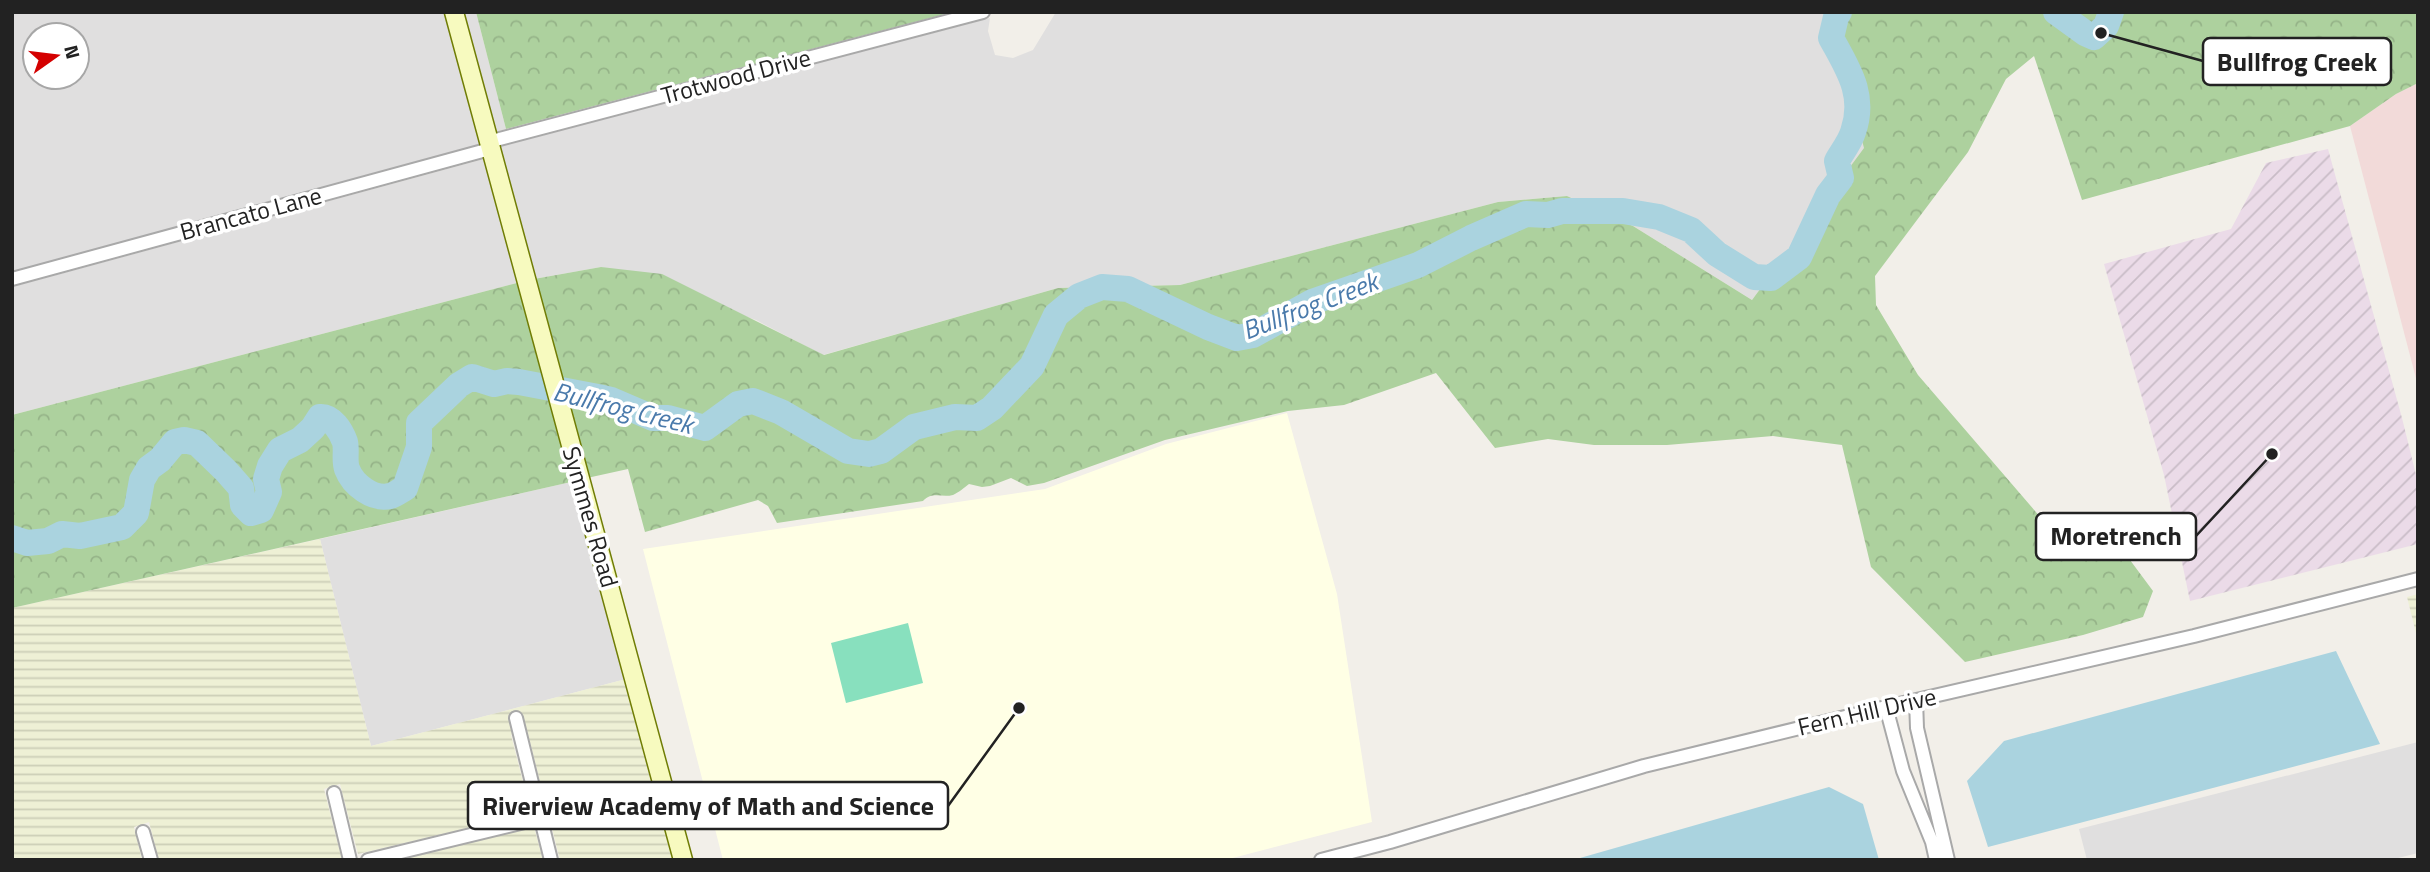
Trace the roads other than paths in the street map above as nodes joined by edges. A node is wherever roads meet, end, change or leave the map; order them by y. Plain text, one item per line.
1 (454, 12) edge
2 (983, 12) edge
3 (489, 145) junction
4 (12, 279) edge
5 (2418, 579) edge
6 (1916, 700) junction
7 (1886, 707) junction
8 (516, 718) dead end
9 (334, 793) dead end
10 (541, 818) junction
11 (143, 832) dead end
12 (151, 860) edge
13 (350, 860) edge
14 (368, 860) edge
15 (551, 860) edge
16 (683, 860) edge
17 (1321, 860) edge
18 (1936, 860) edge
19 (1948, 860) edge

1 - 3 street, Symmes Road
2 - 3 street, Trotwood Drive
3 - 4 street, Brancato Lane
3 - 16 street, Symmes Road
5 - 6 street, Fern Hill Drive
6 - 7 street, Fern Hill Drive
6 - 19 street
7 - 17 street, Fern Hill Drive
7 - 18 street
8 - 10 street
9 - 13 street
10 - 14 street
10 - 15 street
11 - 12 street

